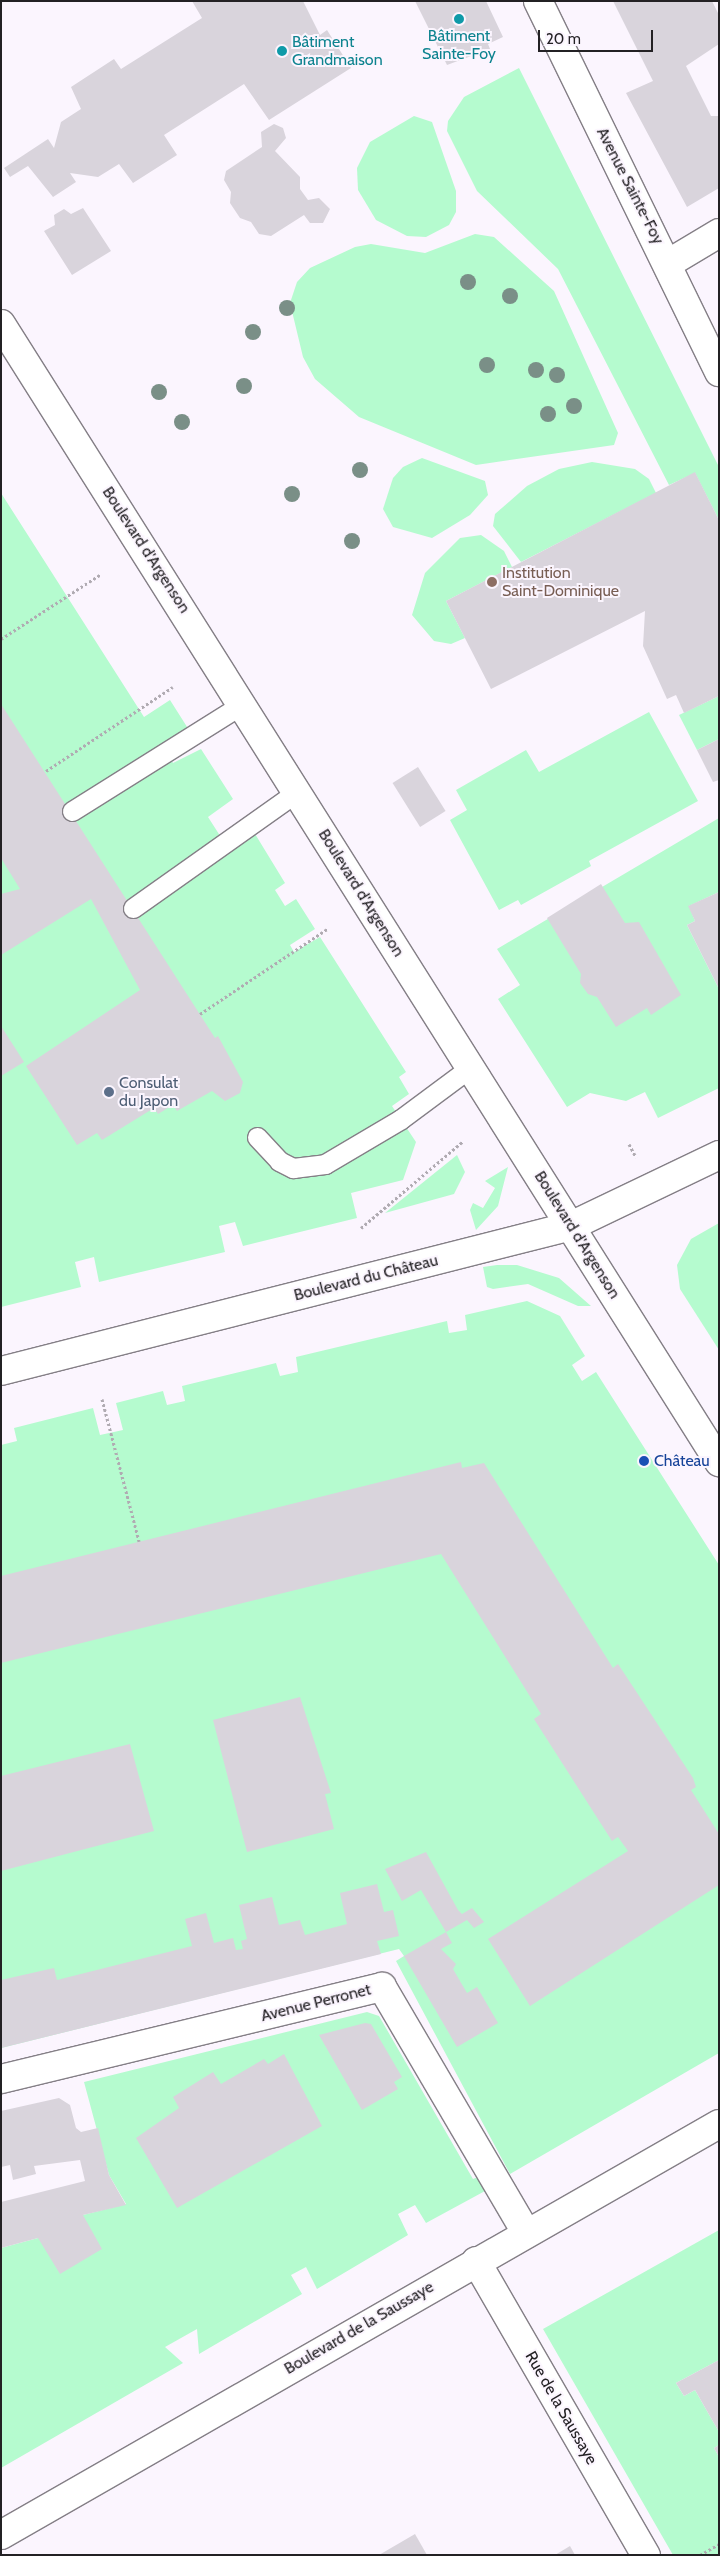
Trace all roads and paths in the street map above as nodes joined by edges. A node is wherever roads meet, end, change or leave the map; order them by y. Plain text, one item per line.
1 (538, 1) edge
2 (719, 232) edge
3 (668, 263) junction
4 (1, 324) edge
5 (719, 372) edge
6 (101, 574) dead end
7 (1, 639) edge
8 (173, 687) dead end
9 (241, 704) junction
10 (46, 771) dead end
11 (297, 792) junction
12 (72, 811) dead end
13 (133, 908) dead end
14 (327, 929) dead end
15 (200, 1014) dead end
16 (471, 1067) junction
17 (257, 1137) dead end
18 (462, 1142) dead end
19 (719, 1155) edge
20 (571, 1226) junction
21 (361, 1228) dead end
22 (1, 1371) edge
23 (102, 1399) dead end
24 (719, 1462) edge
25 (140, 1541) dead end
26 (1, 2079) edge
27 (719, 2124) edge
28 (526, 2232) junction
29 (476, 2261) junction
30 (1, 2535) edge
31 (719, 2544) edge
32 (646, 2555) edge
33 (700, 2555) edge

1 - 3 street, Avenue Sainte-Foy
2 - 3 street
3 - 5 street, Avenue Sainte-Foy
4 - 9 street, Boulevard d'Argenson
6 - 7 path
8 - 10 path
9 - 11 street, Boulevard d'Argenson
9 - 12 lane
11 - 13 lane
11 - 16 street, Boulevard d'Argenson
14 - 15 path
16 - 17 lane
16 - 20 street, Boulevard d'Argenson
18 - 21 path
19 - 20 street, Boulevard du Château
20 - 22 street, Boulevard du Château
20 - 24 street, Boulevard d'Argenson
23 - 25 path
26 - 28 street, Avenue Perronet
27 - 28 street, Boulevard de la Saussaye
28 - 29 street, Boulevard de la Saussaye
29 - 30 street, Boulevard de la Saussaye
29 - 32 street, Rue de la Saussaye
31 - 33 path

